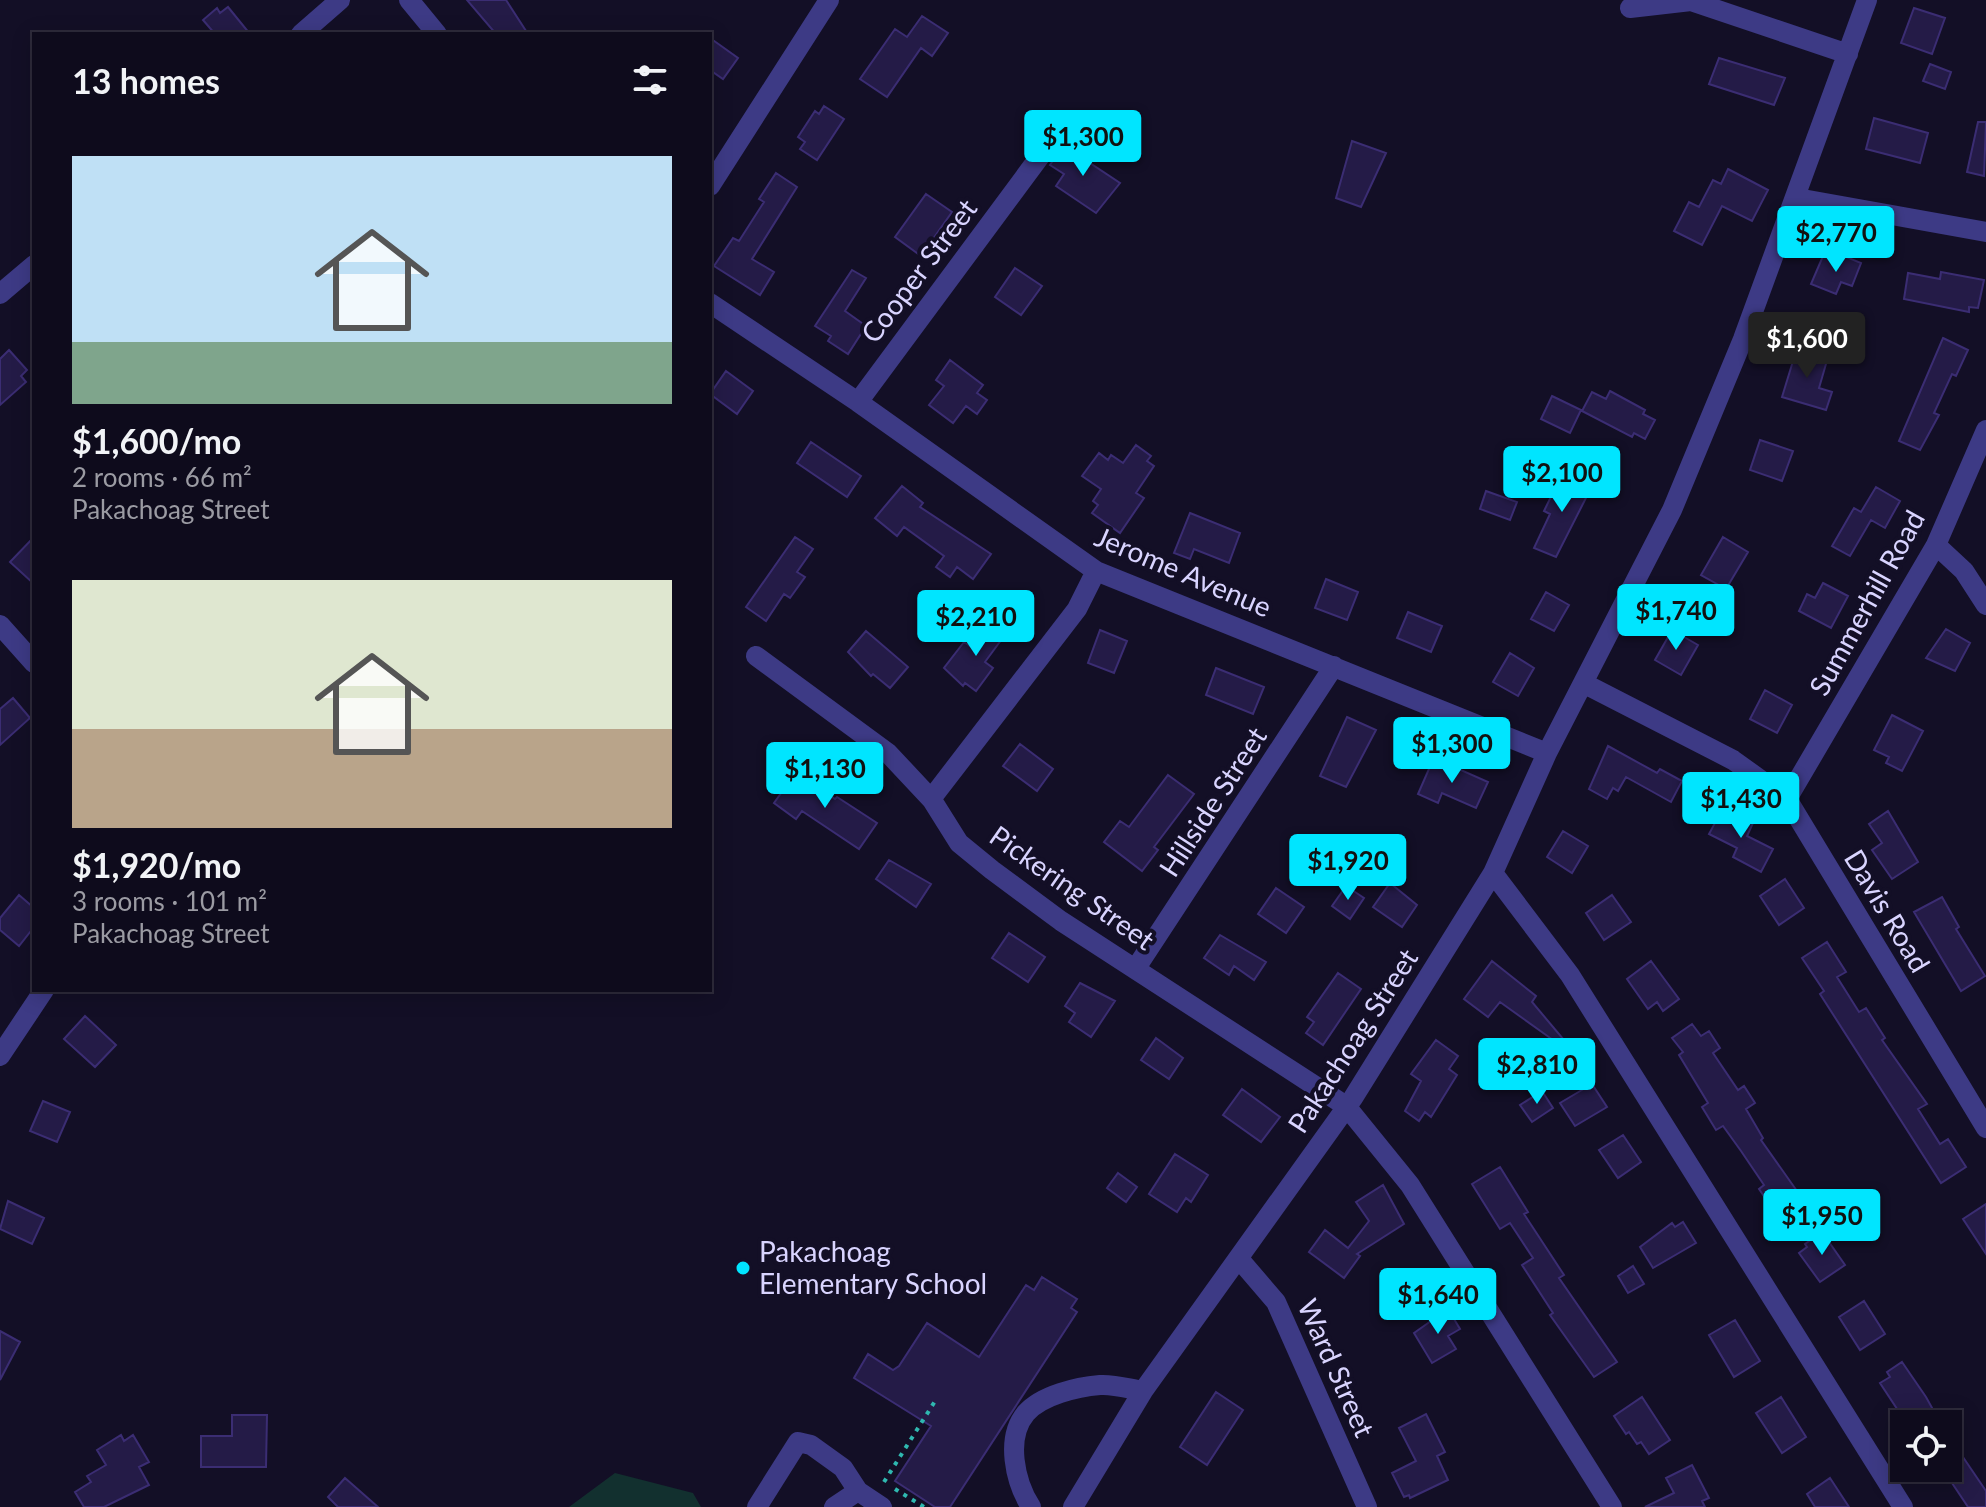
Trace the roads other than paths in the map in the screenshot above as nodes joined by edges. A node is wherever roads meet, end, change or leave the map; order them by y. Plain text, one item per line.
1 (340, 0) edge
2 (409, 0) edge
3 (829, 0) edge
4 (1867, 0) edge
5 (1630, 8) dead end
6 (303, 32) edge
7 (435, 32) edge
8 (1848, 54) junction
9 (1055, 136) dead end
10 (712, 183) edge
11 (1797, 198) junction
12 (1986, 232) edge
13 (32, 267) edge
14 (0, 294) edge
15 (712, 304) edge
16 (858, 402) junction
17 (1986, 430) edge
18 (1936, 545) junction
19 (1096, 571) junction
20 (1986, 605) edge
21 (0, 625) edge
22 (756, 656) dead end
23 (32, 661) edge
24 (1334, 666) junction
25 (1585, 684) junction
26 (1547, 753) junction
27 (931, 799) junction
28 (1787, 799) junction
29 (1493, 873) junction
30 (1136, 968) junction
31 (43, 992) edge
32 (0, 1056) edge
33 (1346, 1106) junction
34 (1986, 1128) edge
35 (1240, 1260) junction
36 (1143, 1391) junction
37 (858, 1491) junction
38 (757, 1507) edge
39 (834, 1507) edge
40 (882, 1507) edge
41 (1031, 1507) edge
42 (1073, 1507) edge
43 (1367, 1507) edge
44 (1612, 1507) edge
45 (1903, 1507) edge

1 - 6 street
2 - 7 street
3 - 10 street
4 - 8 street, Pakachoag Street
5 - 8 street
8 - 11 street, Pakachoag Street
9 - 16 street, Cooper Street
11 - 12 street
11 - 25 street, Pakachoag Street
13 - 14 street
15 - 16 street, Jerome Avenue
16 - 19 street, Jerome Avenue
17 - 18 street, Summerhill Road
18 - 20 street
18 - 28 street, Summerhill Road
19 - 24 street, Jerome Avenue
19 - 27 street
21 - 23 street
22 - 27 street, Pickering Street
24 - 26 street, Jerome Avenue
24 - 30 street, Hillside Street
25 - 26 street, Pakachoag Street
25 - 28 street, Davis Road
26 - 29 street, Pakachoag Street
27 - 30 street, Pickering Street
28 - 34 street, Davis Road
29 - 33 street, Pakachoag Street
29 - 45 street
30 - 33 street, Pickering Street
31 - 32 street
33 - 35 street, Pakachoag Street
33 - 44 street, Pickering Street
35 - 36 street, Pakachoag Street
35 - 43 street, Ward Street
36 - 41 street
36 - 42 street, Pakachoag Street
37 - 38 street
37 - 39 street
37 - 40 street

